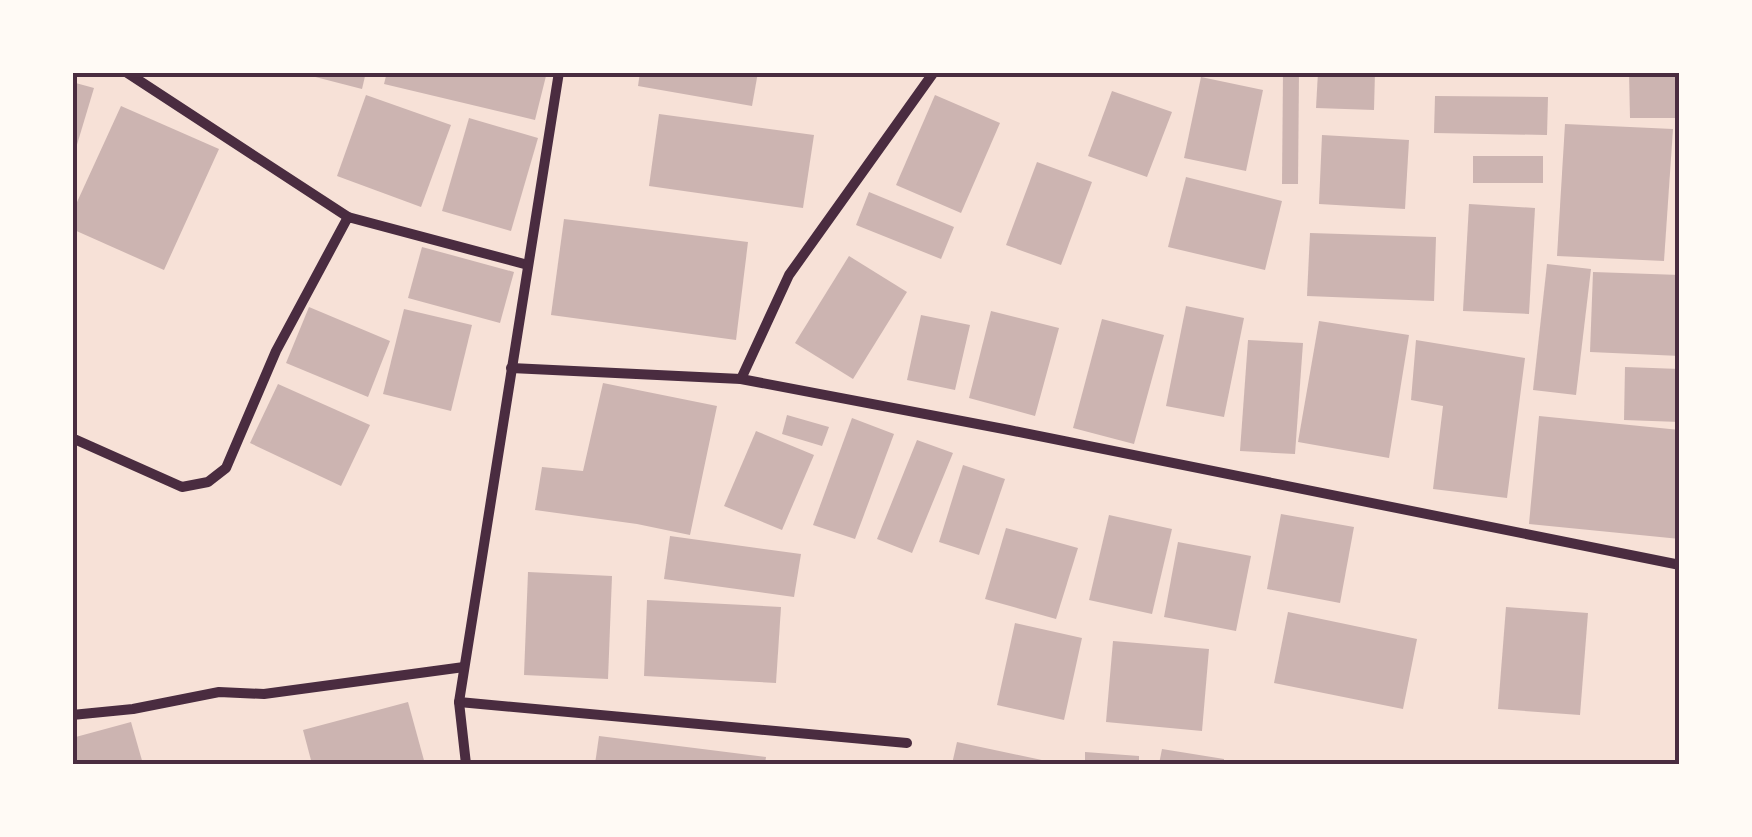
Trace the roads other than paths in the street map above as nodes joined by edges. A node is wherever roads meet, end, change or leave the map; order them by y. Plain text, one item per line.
1 (126, 72) edge
2 (558, 72) edge
3 (934, 72) edge
4 (348, 217) junction
5 (528, 265) junction
6 (512, 368) junction
7 (741, 379) junction
8 (72, 438) edge
9 (1680, 565) edge
10 (464, 667) junction
11 (459, 702) junction
12 (72, 715) edge
13 (907, 743) dead end
14 (466, 764) edge

1 - 4 street
2 - 5 street
3 - 7 street
4 - 5 street
4 - 8 street
5 - 6 street
6 - 7 street
6 - 10 street
7 - 9 street
10 - 11 street
10 - 12 street
11 - 13 street
11 - 14 street

